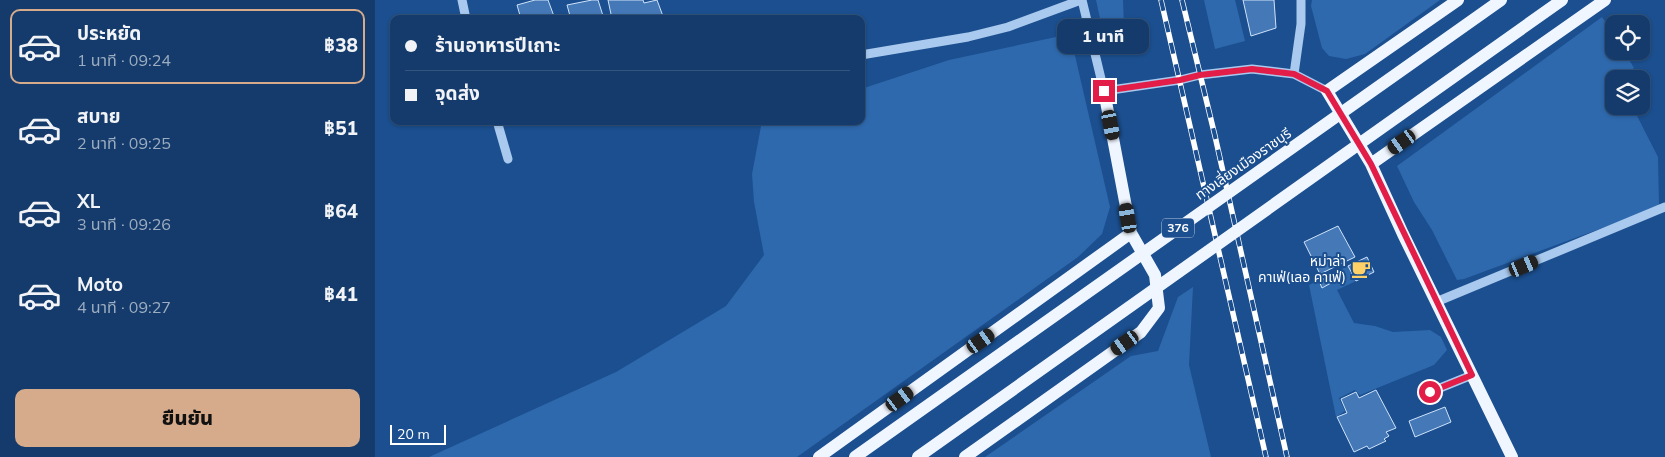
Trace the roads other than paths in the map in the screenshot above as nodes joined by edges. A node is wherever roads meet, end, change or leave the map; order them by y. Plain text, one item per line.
1 (462, 0) edge
2 (1081, 0) edge
3 (1301, 0) edge
4 (1458, 0) edge
5 (1501, 0) edge
6 (1562, 0) edge
7 (1605, 0) edge
8 (465, 15) edge
9 (865, 54) edge
10 (1294, 74) junction
11 (1104, 91) junction
12 (1327, 91) junction
13 (498, 125) edge
14 (508, 159) dead end
15 (1371, 164) junction
16 (1665, 207) edge
17 (1131, 233) junction
18 (1436, 302) junction
19 (1472, 375) junction
20 (1430, 392) dead end
21 (819, 457) edge
22 (855, 457) edge
23 (918, 457) edge
24 (965, 457) edge
25 (1512, 457) edge

1 - 8 street
2 - 9 street
2 - 11 street
3 - 10 street
4 - 12 main road
5 - 22 main road, ทางเลี่ยงเมืองราชบุรี / 376, bridge
6 - 23 main road, 376, bridge
7 - 15 main road
10 - 11 street
10 - 12 street
11 - 17 main road
12 - 15 main road
13 - 14 street
15 - 18 main road
16 - 18 street
17 - 21 main road
17 - 24 main road
18 - 19 main road
19 - 20 street
19 - 25 main road

